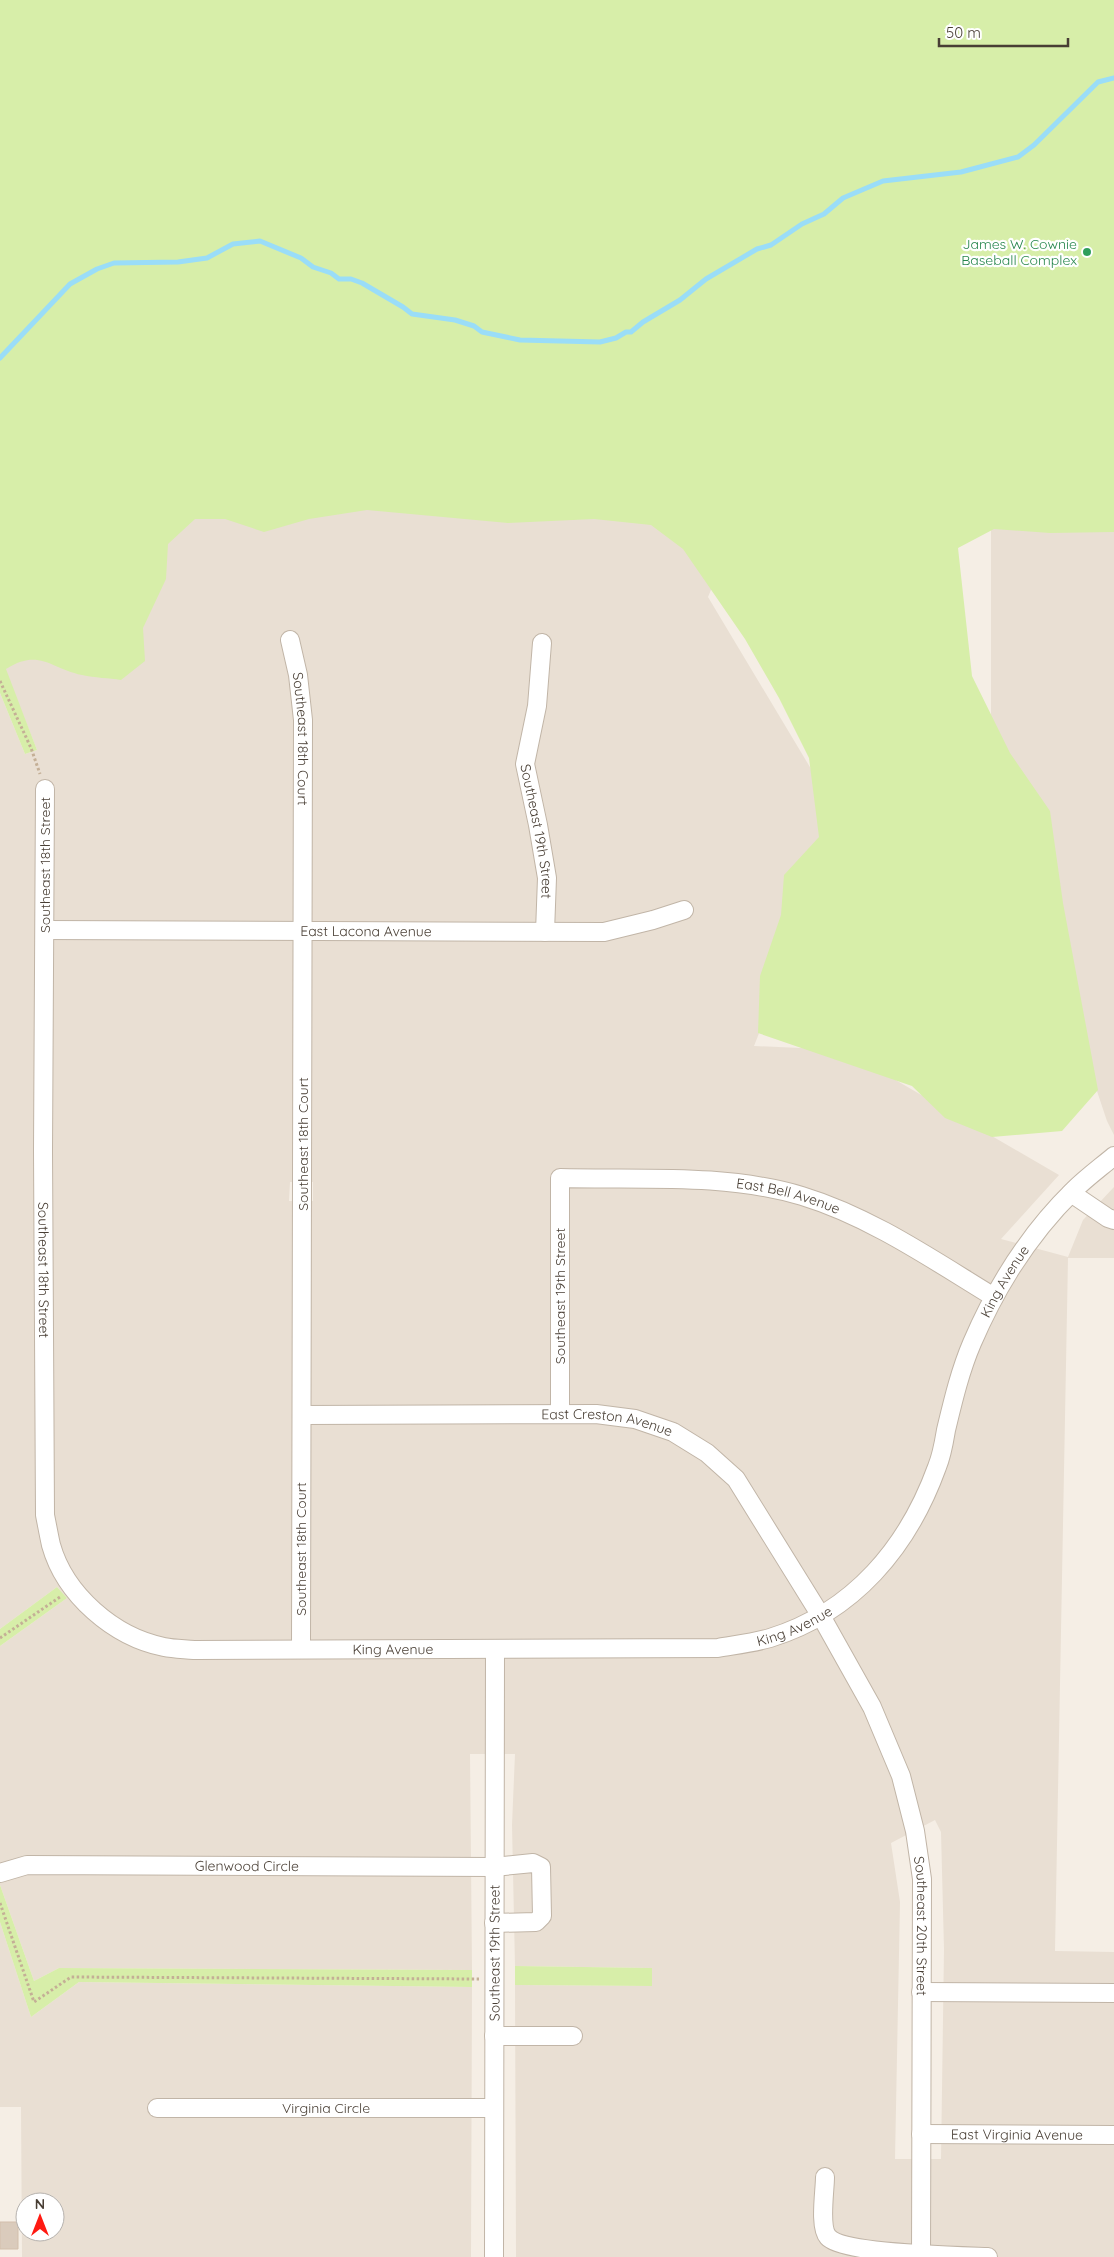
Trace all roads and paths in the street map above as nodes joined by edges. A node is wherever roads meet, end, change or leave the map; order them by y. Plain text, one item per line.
1 (290, 640) dead end
2 (542, 643) dead end
3 (0, 681) edge
4 (45, 789) joint
5 (684, 910) dead end
6 (45, 930) junction
7 (303, 931) junction
8 (546, 932) junction
9 (1114, 1156) edge
10 (560, 1178) joint
11 (1072, 1192) junction
12 (1114, 1220) edge
13 (994, 1297) junction
14 (560, 1414) junction
15 (302, 1415) junction
16 (73, 1588) junction
17 (821, 1616) junction
18 (0, 1638) edge
19 (210, 1649) joint
20 (301, 1649) junction
21 (495, 1649) junction
22 (494, 1867) junction
23 (0, 1873) edge
24 (0, 1903) edge
25 (494, 1923) junction
26 (494, 1979) junction
27 (921, 1992) junction
28 (1114, 1993) edge
29 (494, 2036) junction
30 (573, 2036) dead end
31 (157, 2108) dead end
32 (494, 2108) junction
33 (921, 2134) junction
34 (1114, 2136) edge
35 (825, 2177) dead end
36 (921, 2256) edge
37 (494, 2257) edge
38 (988, 2257) edge

1 - 7 street, Southeast 18th Court
2 - 8 street, Southeast 19th Street
3 - 4 path
4 - 6 street, Southeast 18th Street
5 - 8 street, East Lacona Avenue
6 - 7 street, East Lacona Avenue
6 - 16 street, Southeast 18th Street
7 - 8 street, East Lacona Avenue
7 - 15 street, Southeast 18th Court
9 - 11 street, King Avenue
10 - 13 street, East Bell Avenue
10 - 14 street, Southeast 19th Street
11 - 12 street
11 - 13 street, King Avenue
13 - 17 street, King Avenue
14 - 15 street, East Creston Avenue
14 - 17 street, East Creston Avenue
15 - 20 street, Southeast 18th Court
16 - 18 path
16 - 19 street, Southeast 18th Street
17 - 21 street, King Avenue
17 - 27 street, Southeast 20th Street
19 - 20 street, King Avenue
20 - 21 street, King Avenue
21 - 22 street, Southeast 19th Street
22 - 23 street, Glenwood Circle
22 - 25 street, Southeast 19th Street
22 - 25 street, Glenwood Circle
24 - 26 path
25 - 26 street, Southeast 19th Street
26 - 29 street, Southeast 19th Street
27 - 28 street
27 - 33 street, Southeast 20th Street
29 - 30 street
29 - 32 street, Southeast 19th Street
31 - 32 street, Virginia Circle
32 - 37 street, Southeast 19th Street
33 - 34 street, East Virginia Avenue
33 - 36 street, Southeast 20th Street
35 - 36 street
36 - 38 street

